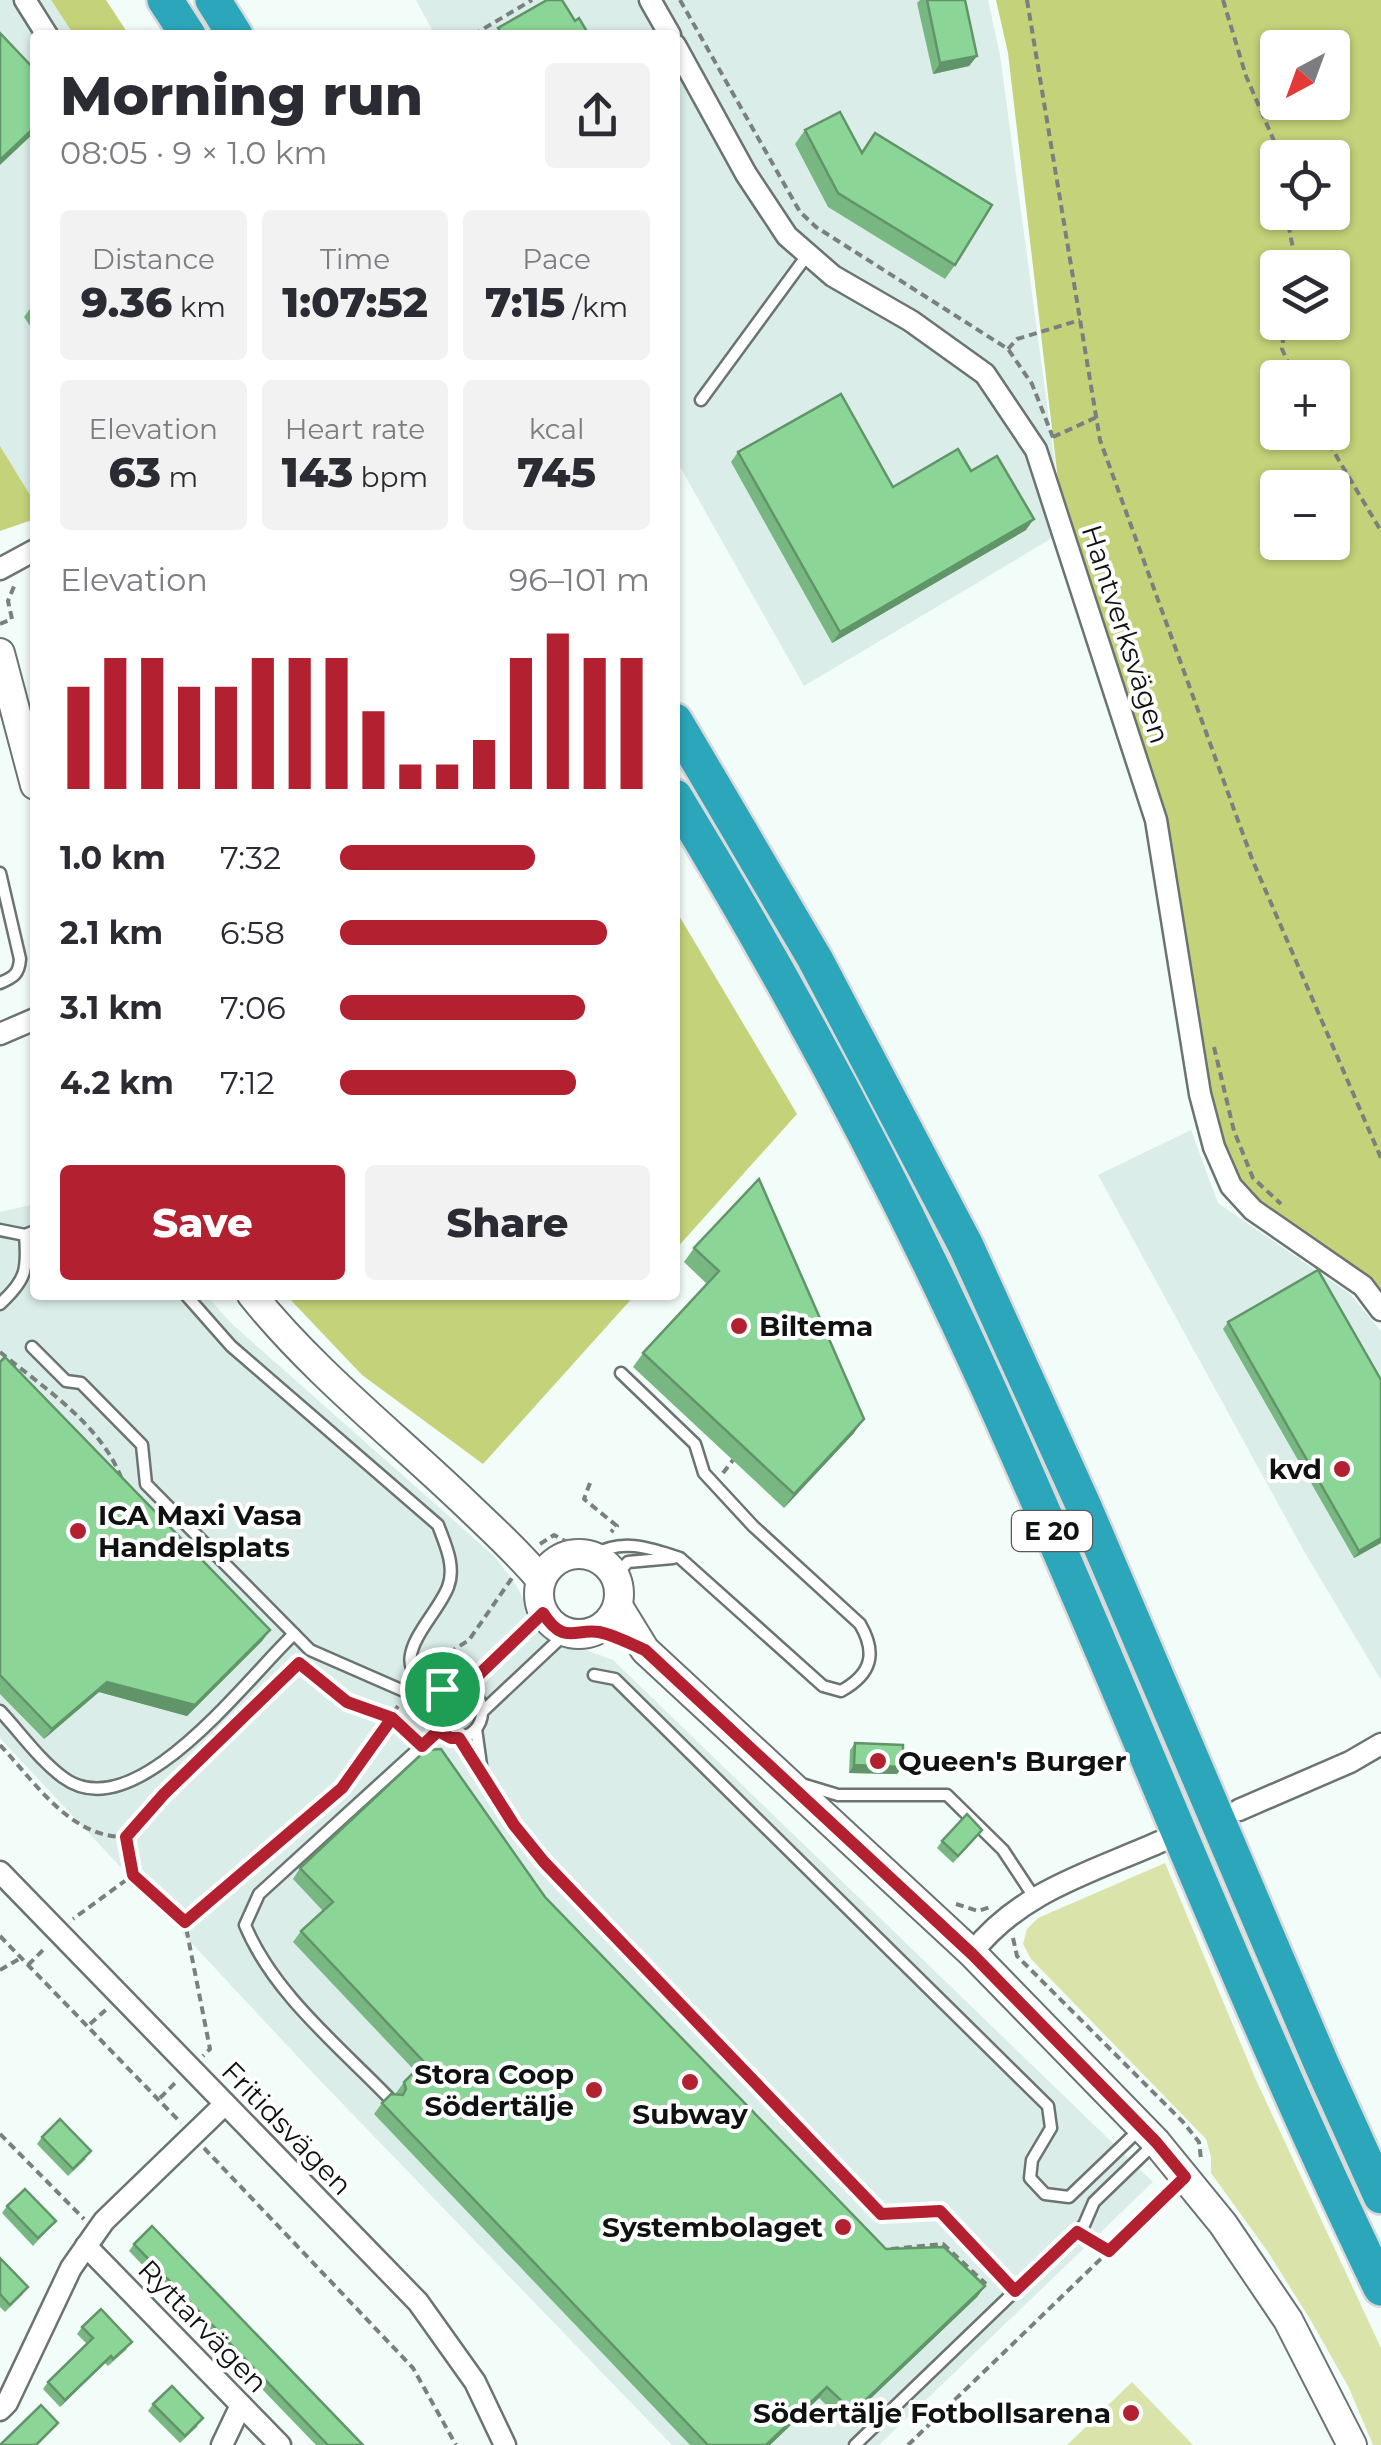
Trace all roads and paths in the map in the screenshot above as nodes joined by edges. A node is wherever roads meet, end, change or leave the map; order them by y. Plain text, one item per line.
1 (25, 0) edge
2 (165, 0) edge
3 (213, 0) edge
4 (532, 0) edge
5 (650, 0) edge
6 (680, 0) edge
7 (1026, 0) edge
8 (1223, 0) edge
9 (44, 30) edge
10 (185, 30) edge
11 (232, 30) edge
12 (481, 30) edge
13 (667, 30) edge
14 (680, 54) edge
15 (1274, 140) edge
16 (808, 254) junction
17 (1080, 320) junction
18 (1008, 349) junction
19 (701, 400) dead end
20 (1096, 417) junction
21 (1053, 436) junction
22 (1333, 450) edge
23 (1058, 456) dead end
24 (1381, 531) edge
25 (30, 555) edge
26 (10, 574) edge
27 (0, 624) edge
28 (0, 653) edge
29 (680, 729) edge
30 (30, 766) edge
31 (680, 806) edge
32 (0, 872) edge
33 (0, 983) edge
34 (30, 1021) edge
35 (0, 1034) edge
36 (1212, 1040) dead end
37 (1381, 1158) edge
38 (1291, 1214) dead end
39 (0, 1230) edge
40 (30, 1233) edge
41 (190, 1300) edge
42 (256, 1300) edge
43 (0, 1304) edge
44 (1381, 1310) edge
45 (32, 1346) dead end
46 (621, 1373) dead end
47 (93, 1434) dead end
48 (85, 1442) edge
49 (428, 1468) junction
50 (590, 1483) dead end
51 (599, 1545) junction
52 (561, 1558) junction
53 (680, 1558) junction
54 (615, 1576) junction
55 (541, 1580) junction
56 (618, 1606) junction
57 (543, 1613) junction
58 (596, 1631) junction
59 (566, 1633) junction
60 (294, 1634) junction
61 (645, 1650) junction
62 (594, 1675) dead end
63 (465, 1688) junction
64 (442, 1689) junction
65 (430, 1709) junction
66 (0, 1711) edge
67 (482, 1712) junction
68 (392, 1718) junction
69 (476, 1729) junction
70 (438, 1731) junction
71 (459, 1738) junction
72 (1381, 1744) edge
73 (0, 1745) edge
74 (422, 1746) junction
75 (482, 1771) junction
76 (784, 1779) junction
77 (1239, 1810) dead end
78 (126, 1837) junction
79 (1162, 1841) dead end
80 (0, 1872) edge
81 (133, 1875) junction
82 (1034, 1897) junction
83 (185, 1922) junction
84 (1016, 1931) dead end
85 (60, 1932) junction
86 (0, 1936) edge
87 (972, 1954) junction
88 (21, 1958) junction
89 (28, 1965) junction
90 (0, 1970) edge
91 (191, 2067) junction
92 (160, 2099) junction
93 (390, 2099) edge
94 (225, 2104) junction
95 (0, 2134) edge
96 (1149, 2134) junction
97 (192, 2136) junction
98 (1185, 2177) junction
99 (1381, 2196) edge
100 (1077, 2232) junction
101 (91, 2239) junction
102 (901, 2248) edge
103 (1109, 2251) junction
104 (905, 2259) edge
105 (1381, 2288) edge
106 (1015, 2291) junction
107 (241, 2405) junction
108 (0, 2410) edge
109 (222, 2445) edge
110 (280, 2445) edge
111 (456, 2445) edge
112 (505, 2445) edge
113 (855, 2445) edge
114 (908, 2445) edge
115 (1352, 2445) edge

1 - 9 street
2 - 10 highway
3 - 11 highway
4 - 12 path
5 - 13 street
6 - 18 path
7 - 17 path
8 - 15 path
14 - 16 street, Hantverksvägen
16 - 19 lane
16 - 44 street, Hantverksvägen
17 - 18 path
17 - 20 path
18 - 21 path
20 - 21 path
20 - 37 path
21 - 23 path
22 - 24 path
25 - 26 street
26 - 27 path
28 - 30 main road
29 - 99 highway, E 20
31 - 105 highway, E 20
32 - 33 lane
34 - 35 street
36 - 38 path
39 - 40 lane
40 - 43 lane
41 - 64 lane
42 - 49 main road
45 - 60 lane
46 - 53 lane
47 - 48 path
49 - 52 main road
49 - 55 main road
50 - 51 path
51 - 52 main road
51 - 53 lane
51 - 54 main road
52 - 55 main road
53 - 54 lane
54 - 56 main road
55 - 57 main road
56 - 58 main road
56 - 61 main road
57 - 59 main road
57 - 63 lane
58 - 59 main road
58 - 61 main road
59 - 67 lane
60 - 65 lane
60 - 66 lane
61 - 76 main road
62 - 96 lane
63 - 64 lane
63 - 67 lane
64 - 65 lane
65 - 70 lane
67 - 69 lane
68 - 74 path
68 - 78 path
68 - 83 path
69 - 71 lane
69 - 75 lane
70 - 71 lane
70 - 74 lane
71 - 75 lane
72 - 77 street
73 - 78 path
74 - 93 lane
75 - 106 lane
76 - 82 lane
76 - 87 main road
78 - 81 path
79 - 82 street
80 - 85 street, Fritidsvägen
81 - 83 path
81 - 85 path
82 - 87 street
83 - 91 path
84 - 98 path
85 - 89 path
85 - 91 street, Fritidsvägen
86 - 88 path
87 - 96 main road
88 - 89 path
88 - 90 path
89 - 92 path
91 - 92 path
91 - 94 street, Fritidsvägen
92 - 97 path
94 - 97 street
94 - 112 street, Fritidsvägen
95 - 101 path
96 - 98 main road
96 - 100 lane
97 - 101 street
97 - 111 path
98 - 103 path
98 - 115 main road
100 - 103 path
100 - 106 lane
101 - 107 street, Ryttarvägen
101 - 108 street
102 - 104 path
103 - 114 path
106 - 113 lane
107 - 109 street
107 - 110 street, Ryttarvägen

